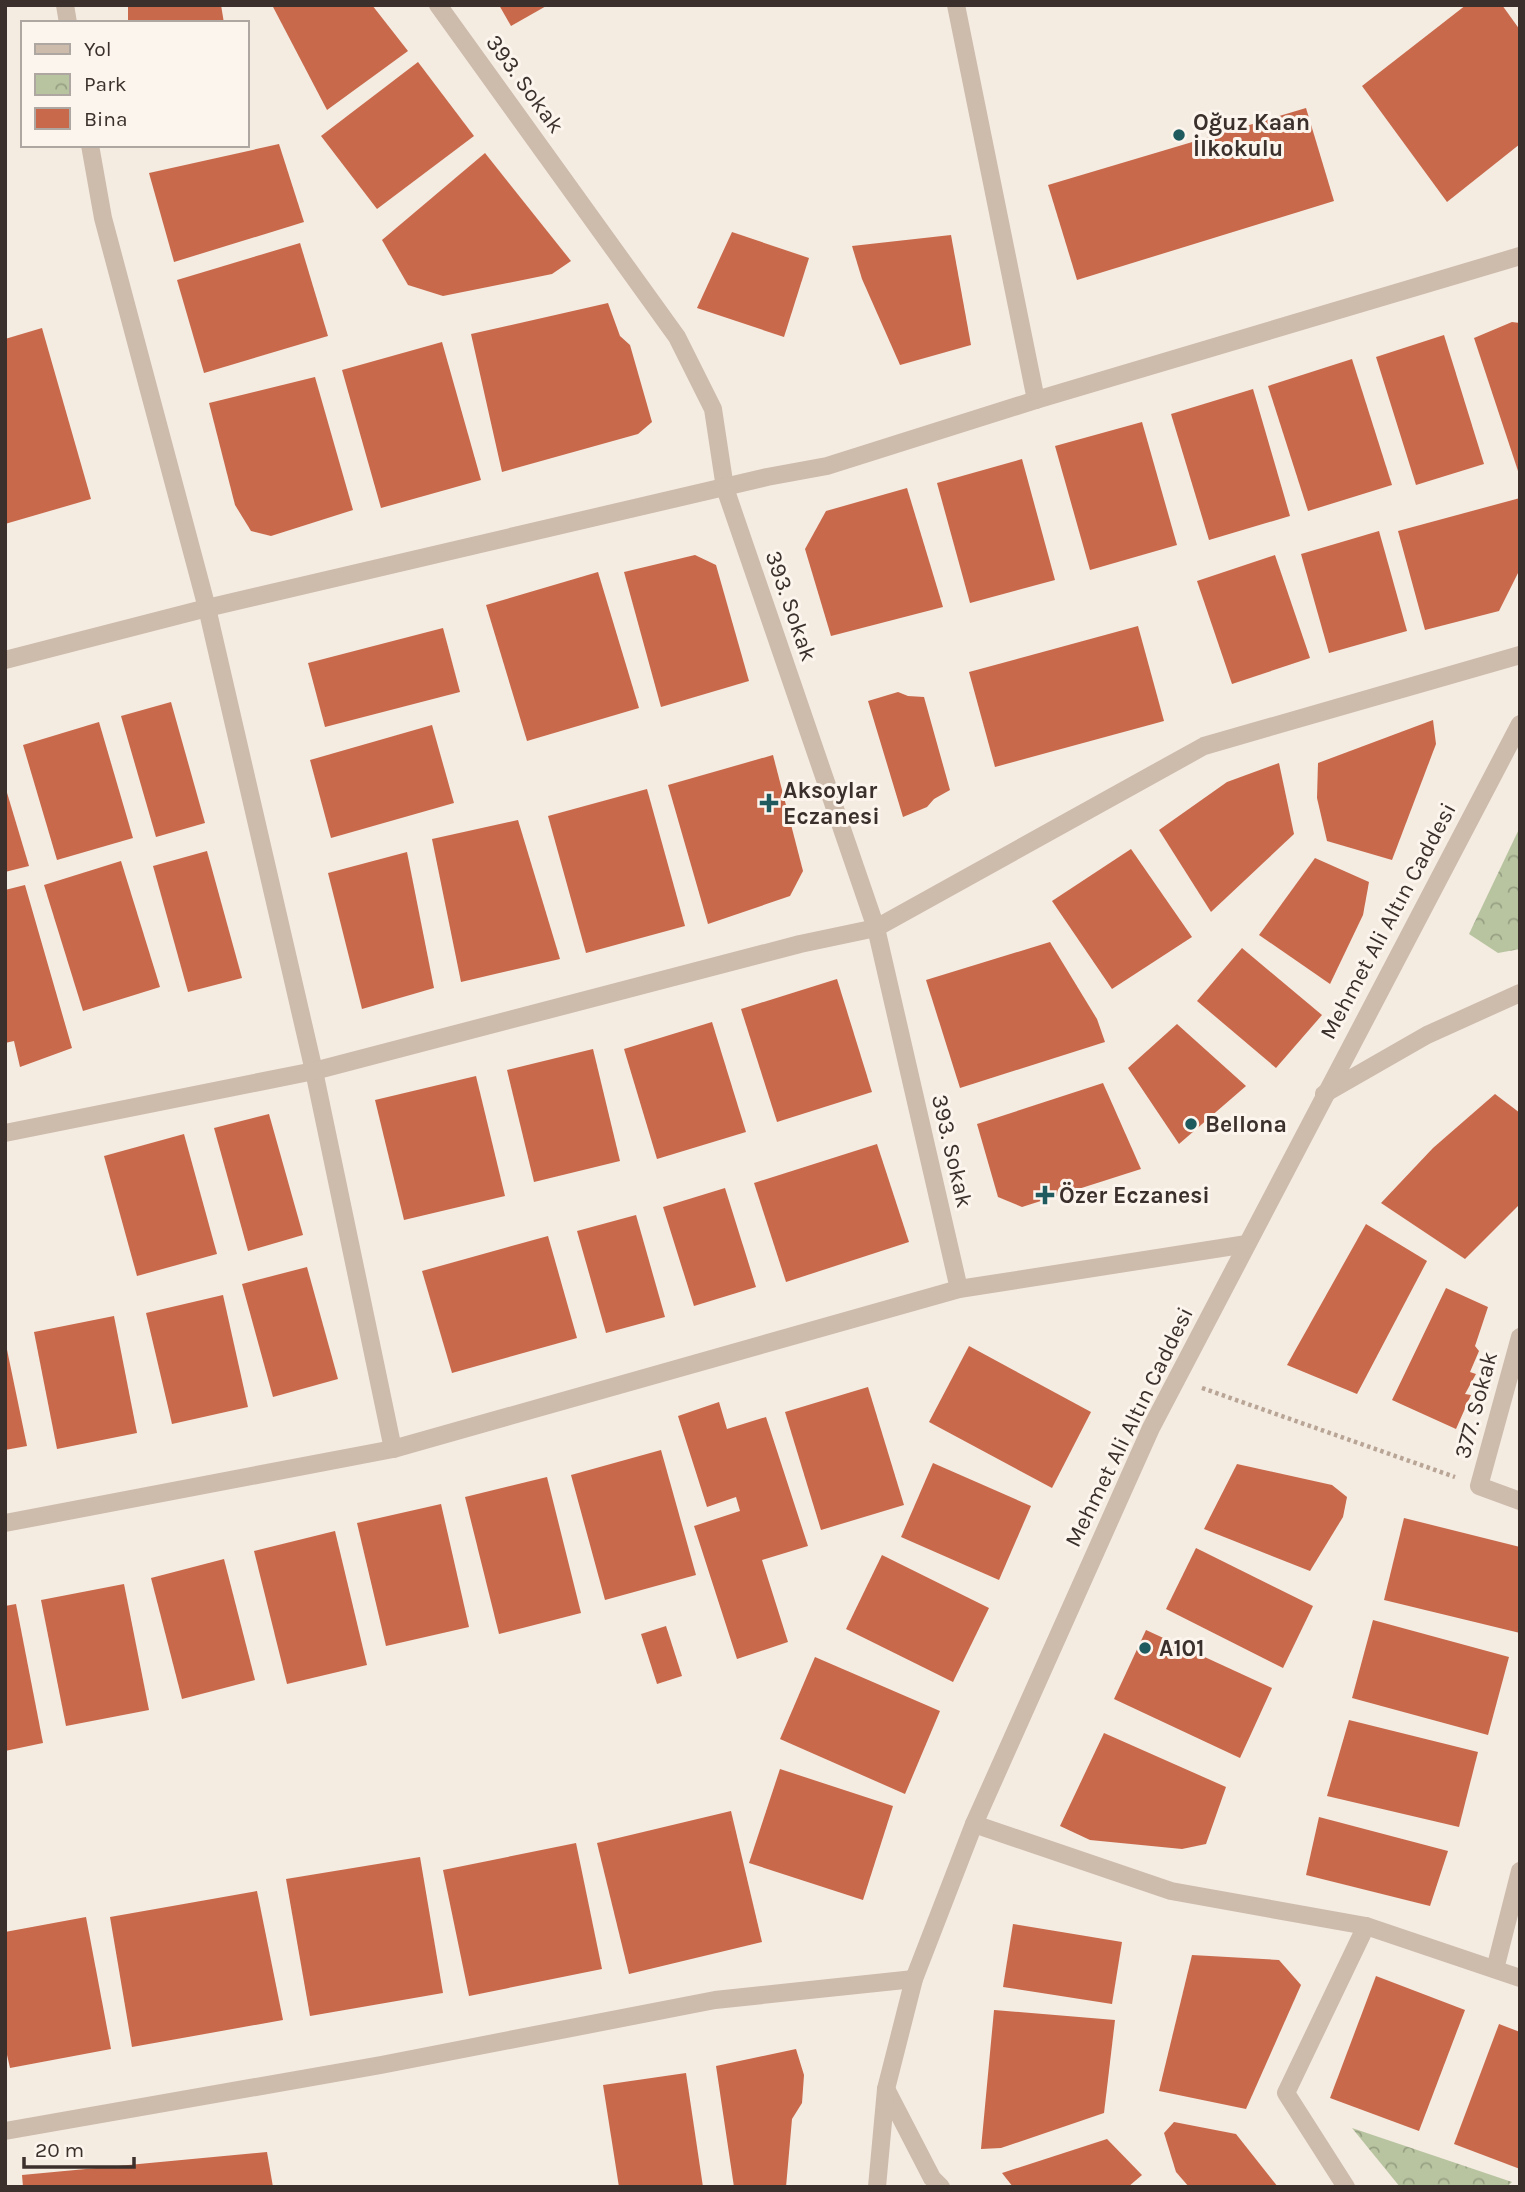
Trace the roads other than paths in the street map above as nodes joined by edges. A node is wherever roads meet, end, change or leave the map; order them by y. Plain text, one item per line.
1 (438, 5) edge
2 (956, 5) edge
3 (90, 147) edge
4 (1520, 256) edge
5 (1036, 400) junction
6 (725, 488) junction
7 (207, 608) junction
8 (1520, 654) edge
9 (5, 660) edge
10 (1520, 724) edge
11 (876, 928) junction
12 (1520, 993) edge
13 (314, 1071) junction
14 (1324, 1094) junction
15 (5, 1133) edge
16 (1247, 1244) junction
17 (959, 1289) junction
18 (1520, 1337) edge
19 (393, 1449) junction
20 (1520, 1500) edge
21 (5, 1523) edge
22 (974, 1824) junction
23 (1520, 1871) edge
24 (1366, 1926) junction
25 (1495, 1969) junction
26 (1520, 1978) edge
27 (914, 1979) junction
28 (887, 2089) junction
29 (5, 2132) edge
30 (877, 2187) edge
31 (941, 2187) edge
32 (1346, 2187) edge

1 - 6 street, 393. Sokak
2 - 5 street
3 - 7 street
4 - 5 street
5 - 6 street
6 - 7 street
6 - 11 street, 393. Sokak
7 - 9 street
7 - 13 street
8 - 11 street
10 - 14 street, Mehmet Ali Altın Caddesi
11 - 13 street
11 - 17 street, 393. Sokak
12 - 14 street
13 - 15 street
13 - 19 street
14 - 16 street, Mehmet Ali Altın Caddesi
16 - 17 street
16 - 22 street, Mehmet Ali Altın Caddesi
17 - 19 street
18 - 20 street, 377. Sokak
19 - 21 street
22 - 24 street
22 - 27 street, Mehmet Ali Altın Caddesi
23 - 25 street
24 - 25 street
24 - 32 street
25 - 26 street
27 - 28 street, Mehmet Ali Altın Caddesi
27 - 29 street
28 - 30 street, Mehmet Ali Altın Caddesi
28 - 31 street

